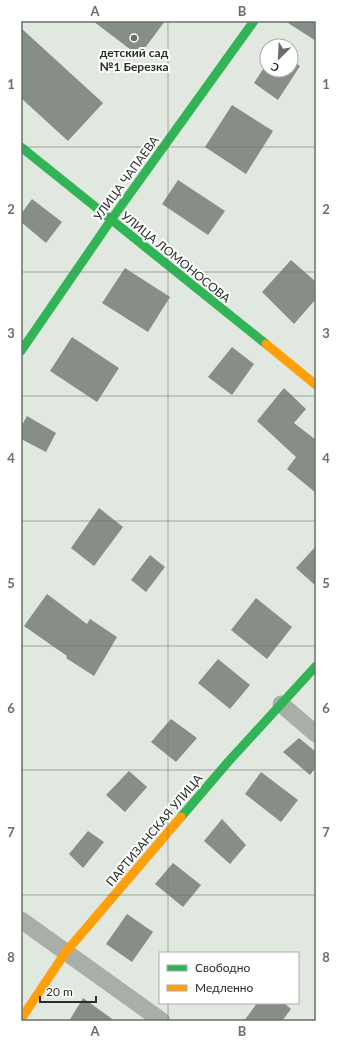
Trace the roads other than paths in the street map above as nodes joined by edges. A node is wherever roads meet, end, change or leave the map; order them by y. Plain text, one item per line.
1 (254, 21) edge
2 (21, 147) edge
3 (110, 220) junction
4 (21, 351) edge
5 (316, 385) edge
6 (316, 666) edge
7 (281, 704) junction
8 (316, 734) edge
9 (21, 920) edge
10 (65, 953) junction
11 (21, 1019) edge
12 (162, 1021) edge

1 - 3 street, УЛИЦА ЧАПАЕВА
2 - 3 street, УЛИЦА ЛОМОНОСОВА
3 - 4 street, УЛИЦА ЧАПАЕВА
3 - 5 street, УЛИЦА ЛОМОНОСОВА
6 - 7 street, ПАРТИЗАНСКАЯ УЛИЦА
7 - 8 street
7 - 10 street, ПАРТИЗАНСКАЯ УЛИЦА
9 - 10 street
10 - 11 street, ПАРТИЗАНСКАЯ УЛИЦА
10 - 12 street

